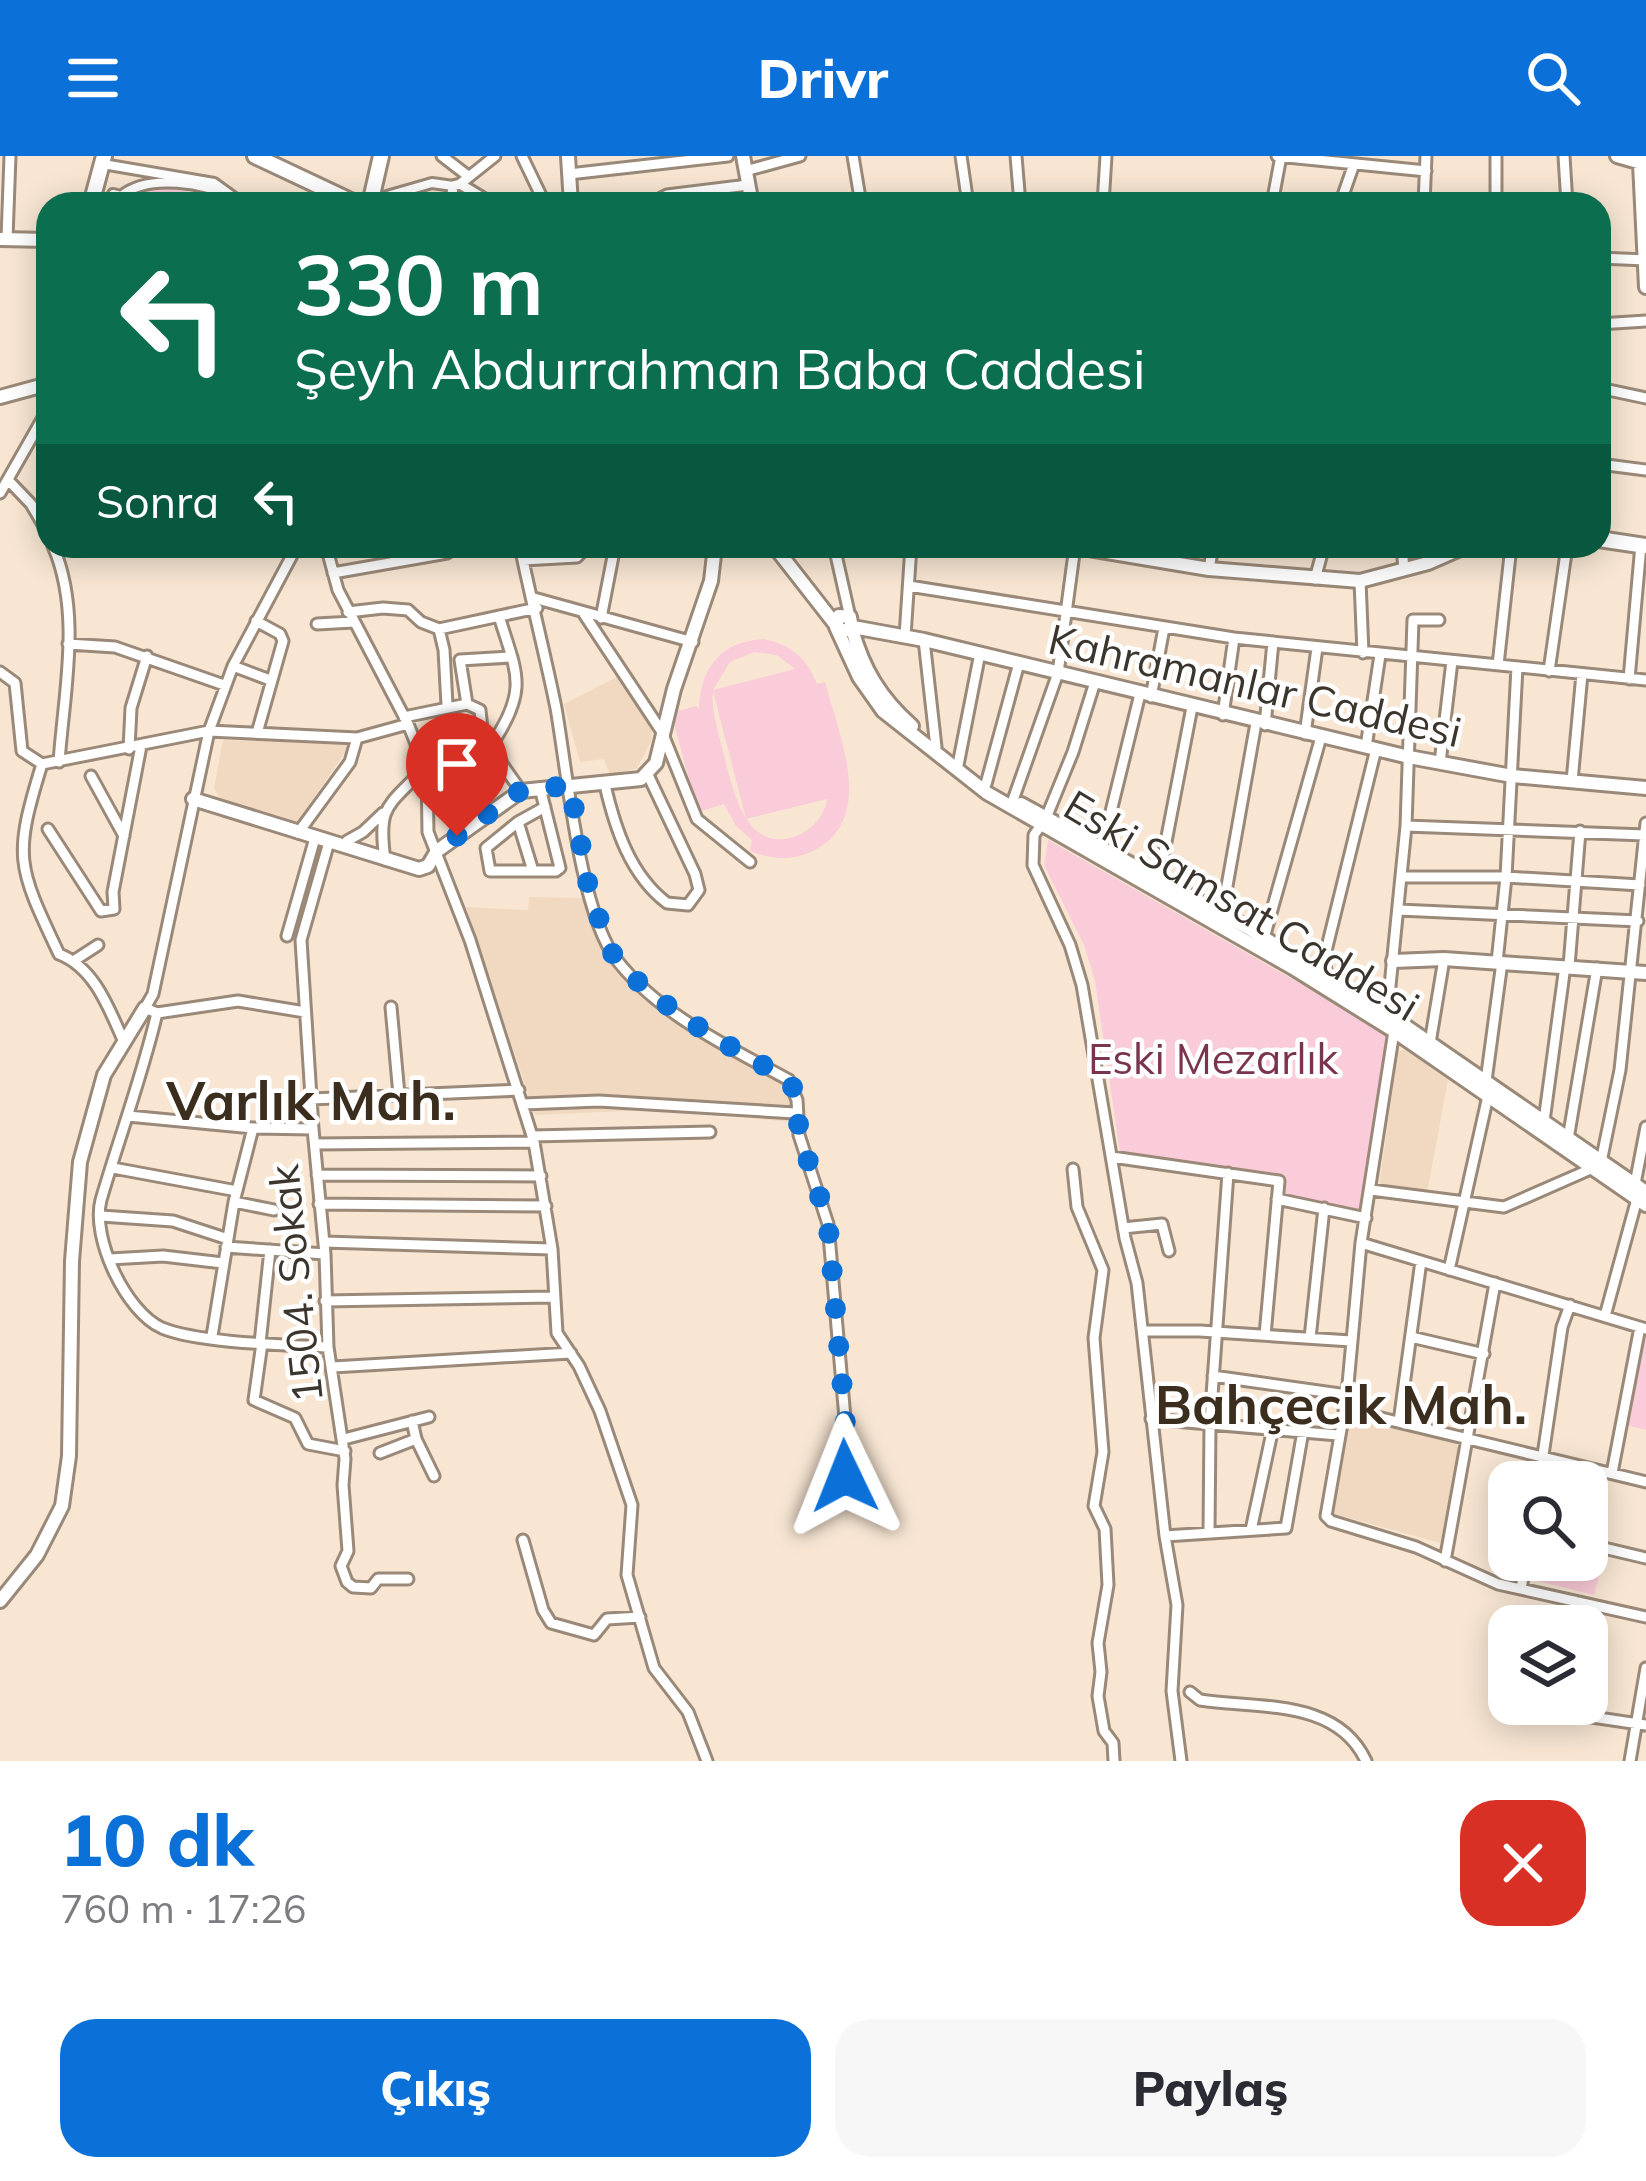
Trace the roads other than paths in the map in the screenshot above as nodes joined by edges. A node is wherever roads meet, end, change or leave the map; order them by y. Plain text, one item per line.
1 (10, 156) edge
2 (255, 156) edge
3 (381, 156) edge
4 (442, 156) edge
5 (495, 156) edge
6 (522, 156) edge
7 (568, 156) edge
8 (728, 156) edge
9 (800, 156) edge
10 (853, 156) edge
11 (961, 156) edge
12 (1016, 156) edge
13 (1106, 156) edge
14 (1279, 156) edge
15 (1426, 156) edge
16 (1496, 156) edge
17 (1564, 156) edge
18 (1618, 156) edge
19 (103, 160) edge
20 (1644, 160) edge
21 (632, 162) edge
22 (288, 163) edge
23 (1354, 164) junction
24 (746, 170) edge
25 (1426, 171) junction
26 (569, 174) junction
27 (460, 182) junction
28 (95, 192) edge
29 (128, 192) edge
30 (223, 192) edge
31 (228, 192) edge
32 (327, 192) edge
33 (377, 192) edge
34 (406, 192) edge
35 (456, 192) edge
36 (475, 192) edge
37 (539, 192) edge
38 (570, 192) edge
39 (711, 192) edge
40 (859, 192) edge
41 (966, 192) edge
42 (1019, 192) edge
43 (1104, 192) edge
44 (1274, 192) edge
45 (1344, 192) edge
46 (1425, 192) edge
47 (1496, 192) edge
48 (1566, 192) edge
49 (4, 238) edge
50 (36, 239) edge
51 (1611, 259) edge
52 (1644, 260) edge
53 (1646, 287) edge
54 (1646, 321) edge
55 (1611, 323) edge
56 (36, 387) edge
57 (1611, 391) edge
58 (0, 397) edge
59 (1646, 398) edge
60 (36, 439) edge
61 (1611, 466) edge
62 (1646, 470) edge
63 (9, 481) junction
64 (0, 493) edge
65 (36, 513) edge
66 (1611, 541) edge
67 (1643, 546) edge
68 (56, 558) edge
69 (290, 558) edge
70 (329, 558) edge
71 (416, 558) edge
72 (559, 558) edge
73 (613, 558) edge
74 (714, 558) edge
75 (785, 558) edge
76 (836, 558) edge
77 (910, 558) edge
78 (1073, 558) edge
79 (1144, 558) edge
80 (1211, 558) edge
81 (1321, 558) edge
82 (1403, 558) edge
83 (1436, 558) edge
84 (1510, 558) edge
85 (1565, 558) edge
86 (523, 560) joint
87 (393, 561) joint
88 (1209, 569) junction
89 (1404, 570) junction
90 (333, 573) junction
91 (1315, 579) junction
92 (1360, 581) junction
93 (909, 586) junction
94 (536, 603) junction
95 (584, 614) junction
96 (1067, 614) junction
97 (499, 616) junction
98 (351, 617) junction
99 (601, 618) junction
100 (1439, 620) dead end
101 (256, 621) junction
102 (317, 624) dead end
103 (846, 626) junction
104 (1164, 628) junction
105 (439, 629) junction
106 (905, 636) junction
107 (1234, 638) junction
108 (924, 640) junction
109 (693, 642) junction
110 (1273, 643) junction
111 (68, 644) junction
112 (1317, 648) junction
113 (980, 653) junction
114 (1363, 653) junction
115 (1380, 655) junction
116 (147, 656) junction
117 (512, 657) junction
118 (1412, 658) junction
119 (1451, 661) junction
120 (1019, 663) junction
121 (1498, 664) junction
122 (233, 666) junction
123 (1517, 667) junction
124 (0, 671) edge
125 (1549, 671) junction
126 (1058, 673) junction
127 (1582, 674) junction
128 (1629, 679) junction
129 (270, 680) junction
130 (1646, 680) edge
131 (1095, 682) junction
132 (224, 686) junction
133 (1145, 696) junction
134 (467, 704) junction
135 (448, 705) junction
136 (1192, 707) junction
137 (1223, 715) junction
138 (406, 720) junction
139 (1261, 724) junction
140 (208, 731) junction
141 (662, 732) junction
142 (257, 733) junction
143 (1305, 734) junction
144 (1322, 737) junction
145 (357, 738) junction
146 (494, 741) junction
147 (936, 747) junction
148 (136, 748) junction
149 (1371, 748) junction
150 (1409, 757) junction
151 (59, 762) junction
152 (1439, 763) junction
153 (42, 764) junction
154 (958, 765) junction
155 (425, 767) junction
156 (91, 776) dead end
157 (648, 776) junction
158 (1512, 776) junction
159 (1572, 781) junction
160 (986, 784) junction
161 (570, 785) junction
162 (605, 785) junction
163 (540, 788) junction
164 (1646, 788) edge
165 (520, 791) junction
166 (193, 799) junction
167 (1013, 800) junction
168 (545, 807) junction
169 (383, 813) junction
170 (1043, 821) junction
171 (518, 822) junction
172 (1646, 823) edge
173 (1406, 826) junction
174 (48, 829) dead end
175 (1508, 829) junction
176 (1580, 831) junction
177 (298, 833) junction
178 (1645, 835) edge
179 (124, 836) junction
180 (322, 840) junction
181 (345, 847) junction
182 (1102, 848) junction
183 (437, 851) junction
184 (386, 860) junction
185 (750, 862) dead end
186 (533, 871) junction
187 (1402, 877) junction
188 (1506, 877) junction
189 (1159, 878) junction
190 (1576, 883) junction
191 (1640, 885) junction
192 (1399, 910) junction
193 (1502, 912) junction
194 (1222, 914) junction
195 (1574, 915) junction
196 (1638, 921) junction
197 (287, 936) dead end
198 (1264, 938) junction
199 (98, 945) dead end
200 (1444, 959) junction
201 (75, 960) junction
202 (1393, 961) junction
203 (1499, 962) junction
204 (1567, 966) junction
205 (1598, 968) junction
206 (1639, 972) edge
207 (1327, 976) junction
208 (391, 1007) dead end
209 (151, 1011) junction
210 (305, 1012) junction
211 (1385, 1012) junction
212 (1394, 1031) junction
213 (124, 1042) junction
214 (1430, 1042) junction
215 (395, 1048) junction
216 (378, 1049) dead end
217 (1487, 1088) junction
218 (519, 1090) junction
219 (399, 1095) junction
220 (311, 1099) junction
221 (523, 1104) junction
222 (795, 1113) junction
223 (128, 1116) junction
224 (1544, 1121) junction
225 (1646, 1126) edge
226 (253, 1128) junction
227 (313, 1129) junction
228 (710, 1132) dead end
229 (533, 1139) junction
230 (1568, 1139) junction
231 (315, 1144) junction
232 (1112, 1156) junction
233 (1597, 1165) junction
234 (113, 1168) junction
235 (1073, 1168) dead end
236 (1228, 1173) junction
237 (317, 1175) junction
238 (541, 1176) junction
239 (1371, 1190) junction
240 (1641, 1195) edge
241 (235, 1197) junction
242 (1277, 1199) junction
243 (1466, 1202) junction
244 (319, 1204) junction
245 (547, 1206) junction
246 (1324, 1208) junction
247 (274, 1210) dead end
248 (101, 1216) junction
249 (1366, 1218) junction
250 (1123, 1228) junction
251 (227, 1244) junction
252 (1361, 1244) junction
253 (325, 1248) junction
254 (552, 1249) junction
255 (270, 1250) junction
256 (1169, 1251) dead end
257 (110, 1259) junction
258 (1420, 1261) junction
259 (224, 1263) junction
260 (1449, 1270) junction
261 (1495, 1283) junction
262 (554, 1297) junction
263 (325, 1301) junction
264 (1570, 1305) junction
265 (1606, 1316) junction
266 (1643, 1328) edge
267 (1143, 1331) junction
268 (1216, 1333) junction
269 (1264, 1335) junction
270 (212, 1336) junction
271 (1411, 1337) junction
272 (1310, 1338) junction
273 (1351, 1341) junction
274 (261, 1343) junction
275 (328, 1347) junction
276 (571, 1353) junction
277 (1484, 1354) junction
278 (333, 1367) junction
279 (1213, 1376) junction
280 (1347, 1396) junction
281 (1344, 1409) junction
282 (429, 1417) dead end
283 (1151, 1419) junction
284 (412, 1421) junction
285 (1399, 1422) junction
286 (1210, 1424) junction
287 (1273, 1428) junction
288 (1303, 1431) junction
289 (1339, 1435) junction
290 (344, 1438) junction
291 (416, 1439) junction
292 (1469, 1439) junction
293 (345, 1451) junction
294 (380, 1453) dead end
295 (1543, 1456) junction
296 (1542, 1461) edge
297 (1612, 1473) junction
298 (434, 1476) dead end
299 (1646, 1482) edge
300 (842, 1486) dead end
301 (1251, 1530) junction
302 (1209, 1533) junction
303 (1165, 1536) junction
304 (523, 1540) dead end
305 (1608, 1549) edge
306 (1646, 1558) edge
307 (1445, 1562) junction
308 (407, 1579) dead end
309 (1522, 1581) edge
310 (1521, 1589) junction
311 (0, 1601) edge
312 (1576, 1601) junction
313 (1575, 1605) edge
314 (640, 1617) junction
315 (1646, 1617) edge
316 (1646, 1668) edge
317 (1190, 1693) dead end
318 (1608, 1721) edge
319 (1641, 1725) edge
320 (707, 1761) edge
321 (1114, 1761) edge
322 (1181, 1761) edge
323 (1366, 1761) edge
324 (1630, 1761) edge

1 - 49 street
2 - 22 main road
3 - 33 main road
4 - 27 street
5 - 27 street
6 - 37 street
7 - 26 street
8 - 21 street
9 - 24 street
10 - 40 street
11 - 41 street
12 - 42 street
13 - 43 street
14 - 23 street
14 - 44 street
15 - 25 street
16 - 47 street
17 - 48 street
18 - 20 street
19 - 28 main road
19 - 31 street
20 - 52 street
21 - 26 street
22 - 32 main road
23 - 25 street
23 - 45 street
24 - 39 street
25 - 46 street
26 - 38 street
27 - 34 street
27 - 35 street
27 - 36 street
29 - 30 street
49 - 50 street
51 - 52 street
52 - 53 street
54 - 55 street
56 - 58 street
57 - 59 street
60 - 63 street
61 - 62 street
63 - 64 street
63 - 65 street
66 - 67 main road
67 - 128 street
68 - 111 street
69 - 101 street
70 - 90 street
71 - 87 street
72 - 86 street
73 - 99 street
74 - 109 street
75 - 103 street
76 - 103 street
77 - 93 street
78 - 96 street
79 - 88 street
80 - 88 street
81 - 91 street
82 - 89 street
83 - 89 street
84 - 121 street
85 - 125 street
86 - 94 street
87 - 90 street
88 - 91 street
89 - 92 street
90 - 98 street
91 - 92 street
92 - 114 street
93 - 96 street
93 - 106 street
94 - 95 street
94 - 97 street
94 - 161 street
95 - 99 street
95 - 141 street
96 - 104 street
96 - 126 street
97 - 105 street
97 - 117 street
98 - 102 street
98 - 105 street
98 - 138 street
99 - 109 street
100 - 118 street
101 - 122 street
101 - 129 street
103 - 106 street, Kahramanlar Caddesi
103 - 147 street, Eski Samsat Caddesi
103 - 170 street, Eski Samsat Caddesi
104 - 107 street
104 - 133 street
105 - 135 street
106 - 108 street, Kahramanlar Caddesi
107 - 110 street
107 - 137 street
108 - 113 street, Kahramanlar Caddesi
108 - 147 street
109 - 141 street
110 - 112 street
110 - 139 street
111 - 116 street
111 - 151 street
112 - 114 street
112 - 143 street
113 - 120 street, Kahramanlar Caddesi
113 - 154 street
114 - 115 street
115 - 118 street
115 - 149 street
116 - 132 street
116 - 148 street
117 - 134 street
117 - 146 street
118 - 119 street
118 - 150 street
119 - 121 street
119 - 152 street
120 - 126 street, Kahramanlar Caddesi
120 - 160 street
121 - 123 street
122 - 129 street
122 - 132 street
123 - 125 street
123 - 158 street
124 - 153 street
125 - 127 street
126 - 131 street, Kahramanlar Caddesi
126 - 167 street
127 - 128 street
127 - 159 street
128 - 130 street
129 - 142 street
131 - 133 street, Kahramanlar Caddesi
131 - 170 street
132 - 140 street
133 - 136 street, Kahramanlar Caddesi
133 - 182 street
134 - 135 street
134 - 146 street
135 - 138 street
136 - 137 street, Kahramanlar Caddesi
136 - 189 street
137 - 139 street, Kahramanlar Caddesi
138 - 145 street
138 - 155 street
139 - 143 street, Kahramanlar Caddesi
139 - 194 street
140 - 142 street
140 - 148 street
140 - 166 street
141 - 157 street
141 - 185 street
142 - 145 street
143 - 144 street, Kahramanlar Caddesi
144 - 149 street, Kahramanlar Caddesi
144 - 198 street
145 - 177 street
146 - 165 street
147 - 154 street, Eski Samsat Caddesi
148 - 151 street
148 - 179 street
149 - 150 street, Kahramanlar Caddesi
149 - 207 street
150 - 152 street, Kahramanlar Caddesi
150 - 173 street
151 - 153 street
152 - 158 street, Kahramanlar Caddesi
153 - 201 street
154 - 160 street, Eski Samsat Caddesi
155 - 169 street
155 - 183 street
156 - 179 street
157 - 162 street
157 - 162 street
158 - 159 street, Kahramanlar Caddesi
158 - 175 street
159 - 164 street, Kahramanlar Caddesi
160 - 167 street, Eski Samsat Caddesi
161 - 162 street
161 - 163 street
161 - 222 street
163 - 165 street
163 - 168 street
165 - 183 street
166 - 177 street
166 - 209 street
167 - 170 street, Eski Samsat Caddesi
168 - 171 street
168 - 186 street
169 - 181 street
169 - 184 street
170 - 182 street, Eski Samsat Caddesi
170 - 212 street, Eski Samsat Caddesi
170 - 232 street
171 - 186 street
171 - 186 street
172 - 178 street
173 - 175 street
173 - 187 street
174 - 179 street
175 - 176 street
175 - 188 street
176 - 178 street
176 - 190 street
177 - 180 street
178 - 191 street
180 - 181 street
180 - 197 street
180 - 210 street, 1504. Sokak
181 - 184 street
182 - 189 street, Eski Samsat Caddesi
183 - 184 street
183 - 218 street
187 - 188 street
187 - 192 street
188 - 190 street
188 - 193 street
189 - 194 street, Eski Samsat Caddesi
190 - 191 street
190 - 195 street
191 - 196 street
192 - 193 street
192 - 202 street
193 - 195 street
193 - 203 street
194 - 198 street, Eski Samsat Caddesi
195 - 196 street
195 - 204 street
196 - 206 street
198 - 207 street, Eski Samsat Caddesi
199 - 201 street
200 - 202 street
200 - 203 street
200 - 214 street
201 - 213 street
202 - 211 street
203 - 204 street
203 - 217 street
204 - 205 street
204 - 224 street
205 - 206 street
205 - 230 street
206 - 233 street
207 - 211 street, Eski Samsat Caddesi
208 - 215 street
209 - 210 street
209 - 213 street
209 - 223 street
210 - 220 street, 1504. Sokak
211 - 212 street
211 - 214 street, Eski Samsat Caddesi
212 - 217 street, Eski Samsat Caddesi
212 - 239 street
213 - 311 street
214 - 217 street, Eski Samsat Caddesi
215 - 216 street
215 - 219 street
217 - 224 street, Eski Samsat Caddesi
217 - 233 street, Eski Samsat Caddesi
217 - 243 street
218 - 219 street
218 - 221 street
219 - 220 street
220 - 227 street, 1504. Sokak
221 - 222 street
221 - 229 street
222 - 300 street
223 - 226 street
223 - 234 street
224 - 230 street, Eski Samsat Caddesi
225 - 240 street
226 - 227 street
226 - 241 street
227 - 231 street, 1504. Sokak
228 - 229 street
229 - 231 street
229 - 238 street
230 - 233 street, Eski Samsat Caddesi
231 - 237 street, 1504. Sokak
232 - 236 street
232 - 250 street
233 - 240 street, Eski Samsat Caddesi
233 - 243 street
234 - 241 street
234 - 248 street
235 - 321 street
236 - 242 street
236 - 268 street
237 - 238 street
237 - 244 street, 1504. Sokak
238 - 245 street
239 - 243 street
239 - 249 street
240 - 265 street
241 - 247 street
241 - 251 street
242 - 246 street
242 - 269 street
243 - 260 street
244 - 245 street
244 - 253 street, 1504. Sokak
245 - 254 street
246 - 249 street
246 - 272 street
248 - 251 street
248 - 257 street
249 - 252 street
250 - 256 street
250 - 267 street
251 - 255 street
251 - 259 street
252 - 258 street
252 - 273 street
253 - 254 street
253 - 255 street
253 - 263 street, 1504. Sokak
254 - 262 street
255 - 274 street
257 - 259 street
257 - 270 street
258 - 260 street
258 - 271 street
259 - 270 street
260 - 261 street
261 - 264 street
261 - 277 street
262 - 263 street
262 - 276 street
263 - 275 street, 1504. Sokak
264 - 265 street
264 - 295 street
265 - 266 street
266 - 297 street
267 - 268 street
267 - 283 street
268 - 269 street
268 - 279 street
269 - 272 street
270 - 274 street
271 - 277 street
271 - 285 street
272 - 273 street
273 - 280 street
274 - 275 street
274 - 293 street
275 - 278 street, 1504. Sokak
276 - 278 street
276 - 314 street
277 - 292 street
278 - 290 street, 1504. Sokak
279 - 280 street
279 - 286 street
280 - 281 street
281 - 285 street
281 - 289 street
282 - 284 street
283 - 286 street
283 - 303 street
284 - 290 street
284 - 291 street
285 - 292 street
286 - 287 street
286 - 302 street
287 - 288 street
287 - 301 street
288 - 289 street
288 - 301 street
289 - 307 street
290 - 293 street, 1504. Sokak
291 - 294 street
291 - 298 street
292 - 295 street
292 - 307 street
293 - 308 street, 1504. Sokak
295 - 296 street
295 - 297 street
297 - 299 street
301 - 302 street
302 - 303 street
303 - 322 street
304 - 314 street
305 - 306 street
307 - 310 street
309 - 310 street
310 - 312 street
312 - 313 street
312 - 315 street
314 - 320 street
316 - 319 street
317 - 323 street
318 - 319 street
319 - 324 street

